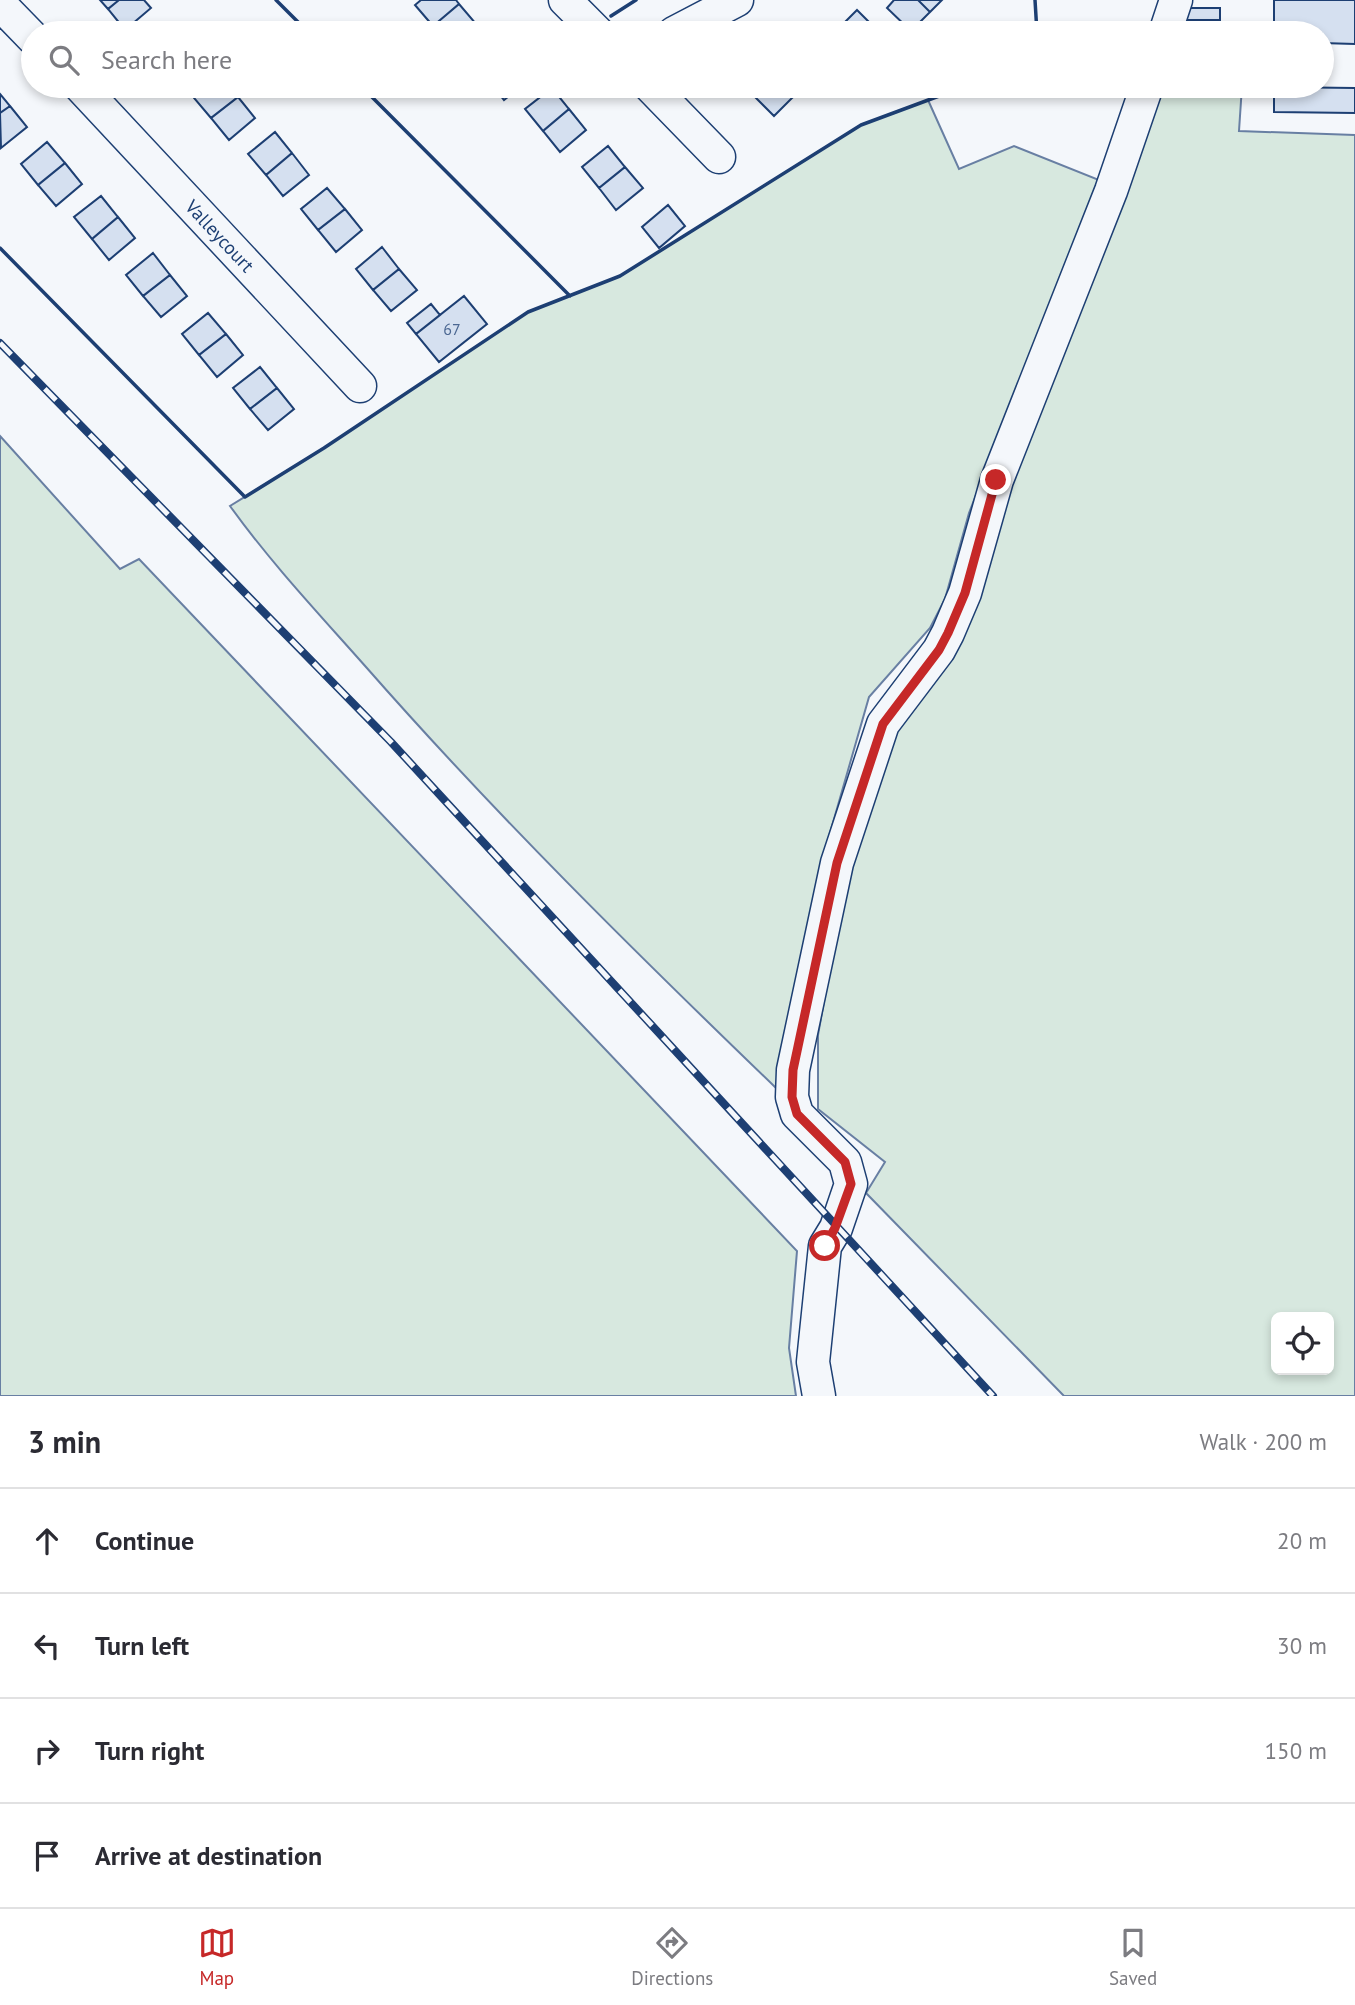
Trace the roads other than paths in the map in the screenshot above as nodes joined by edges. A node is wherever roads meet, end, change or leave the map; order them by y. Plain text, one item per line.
1 (565, 0) edge
2 (737, 0) edge
3 (1176, 0) edge
4 (0, 4) edge
5 (586, 21) edge
6 (697, 21) edge
7 (1169, 21) edge
8 (21, 26) edge
9 (90, 98) edge
10 (662, 98) edge
11 (1143, 98) edge
12 (719, 157) dead end
13 (360, 386) dead end
14 (820, 1396) edge

1 - 5 street
2 - 6 street
3 - 7 street
4 - 8 street
9 - 13 street, Valleycourt
10 - 12 street
11 - 14 street

